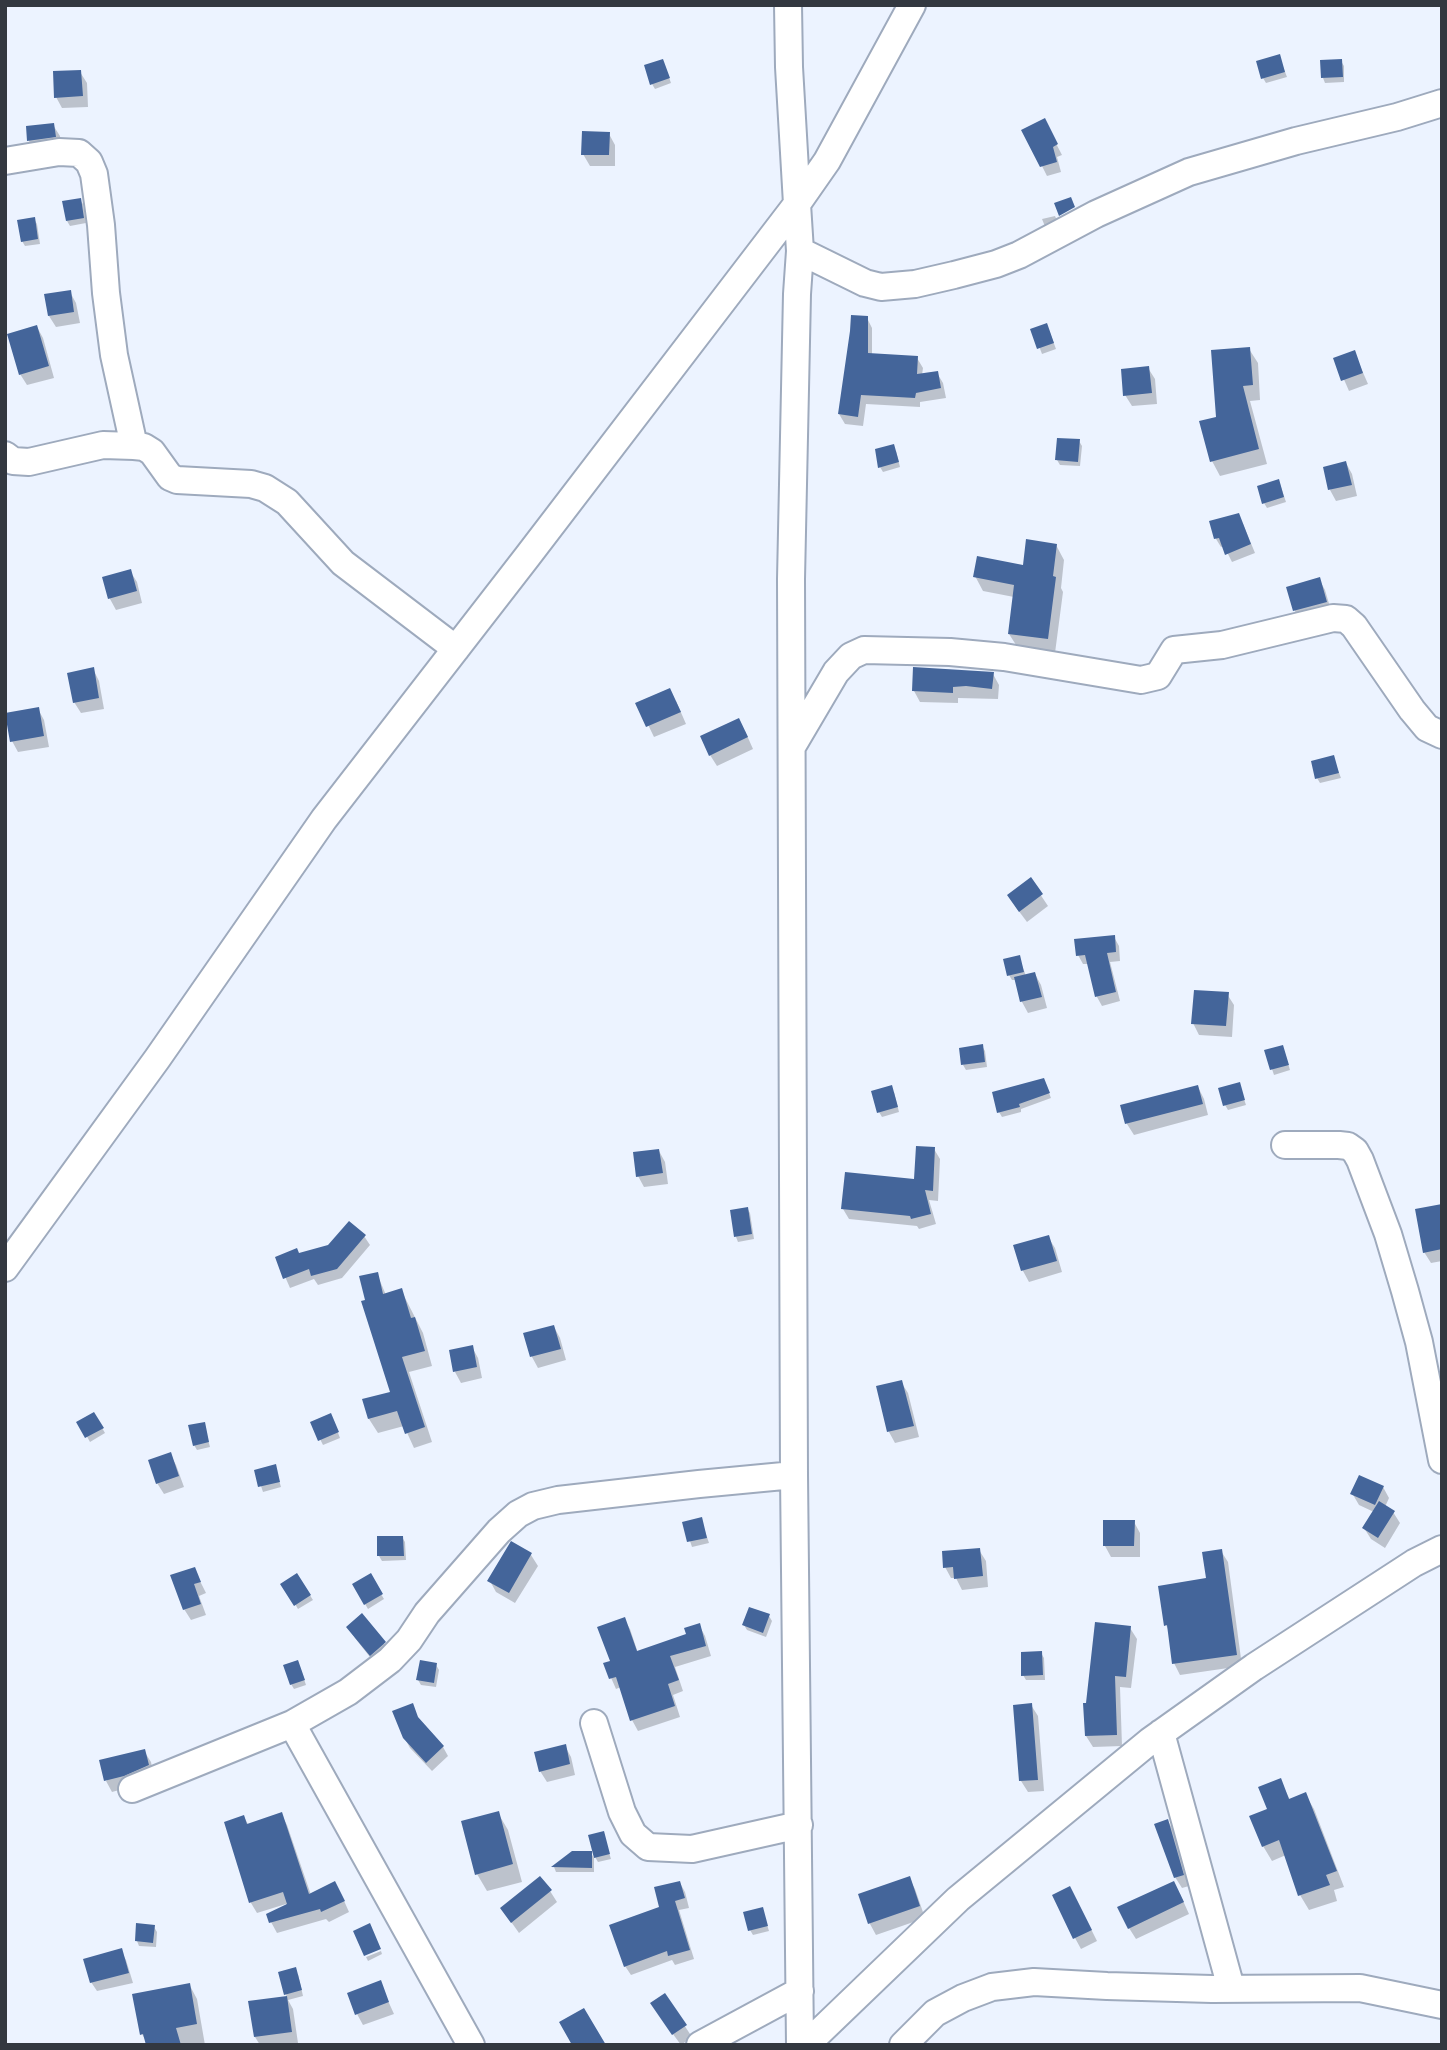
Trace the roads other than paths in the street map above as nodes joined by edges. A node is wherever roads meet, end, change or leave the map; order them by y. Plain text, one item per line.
1 (788, 5) edge
2 (912, 5) edge
3 (1442, 103) edge
4 (5, 161) edge
5 (797, 204) junction
6 (800, 251) junction
7 (134, 446) junction
8 (5, 455) edge
9 (456, 649) junction
10 (1442, 735) edge
11 (792, 747) junction
12 (1285, 1145) dead end
13 (5, 1268) edge
14 (1442, 1460) edge
15 (794, 1475) junction
16 (1442, 1549) edge
17 (594, 1723) dead end
18 (292, 1724) junction
19 (1161, 1733) junction
20 (132, 1789) dead end
21 (799, 1825) junction
22 (1231, 1988) junction
23 (800, 1991) junction
24 (1442, 2005) edge
25 (471, 2045) edge
26 (701, 2045) edge
27 (803, 2045) edge
28 (903, 2045) edge

1 - 5 street
2 - 5 street
3 - 6 street
4 - 7 street
5 - 6 street
5 - 9 street
6 - 11 street
7 - 8 street
7 - 9 street
9 - 13 street
10 - 11 street
11 - 15 street
12 - 14 street
15 - 18 street
15 - 21 street
16 - 19 street
17 - 21 street
18 - 20 street
18 - 25 street
19 - 22 street
19 - 27 street
21 - 23 street
22 - 24 street
22 - 28 street
23 - 26 street
23 - 27 street

